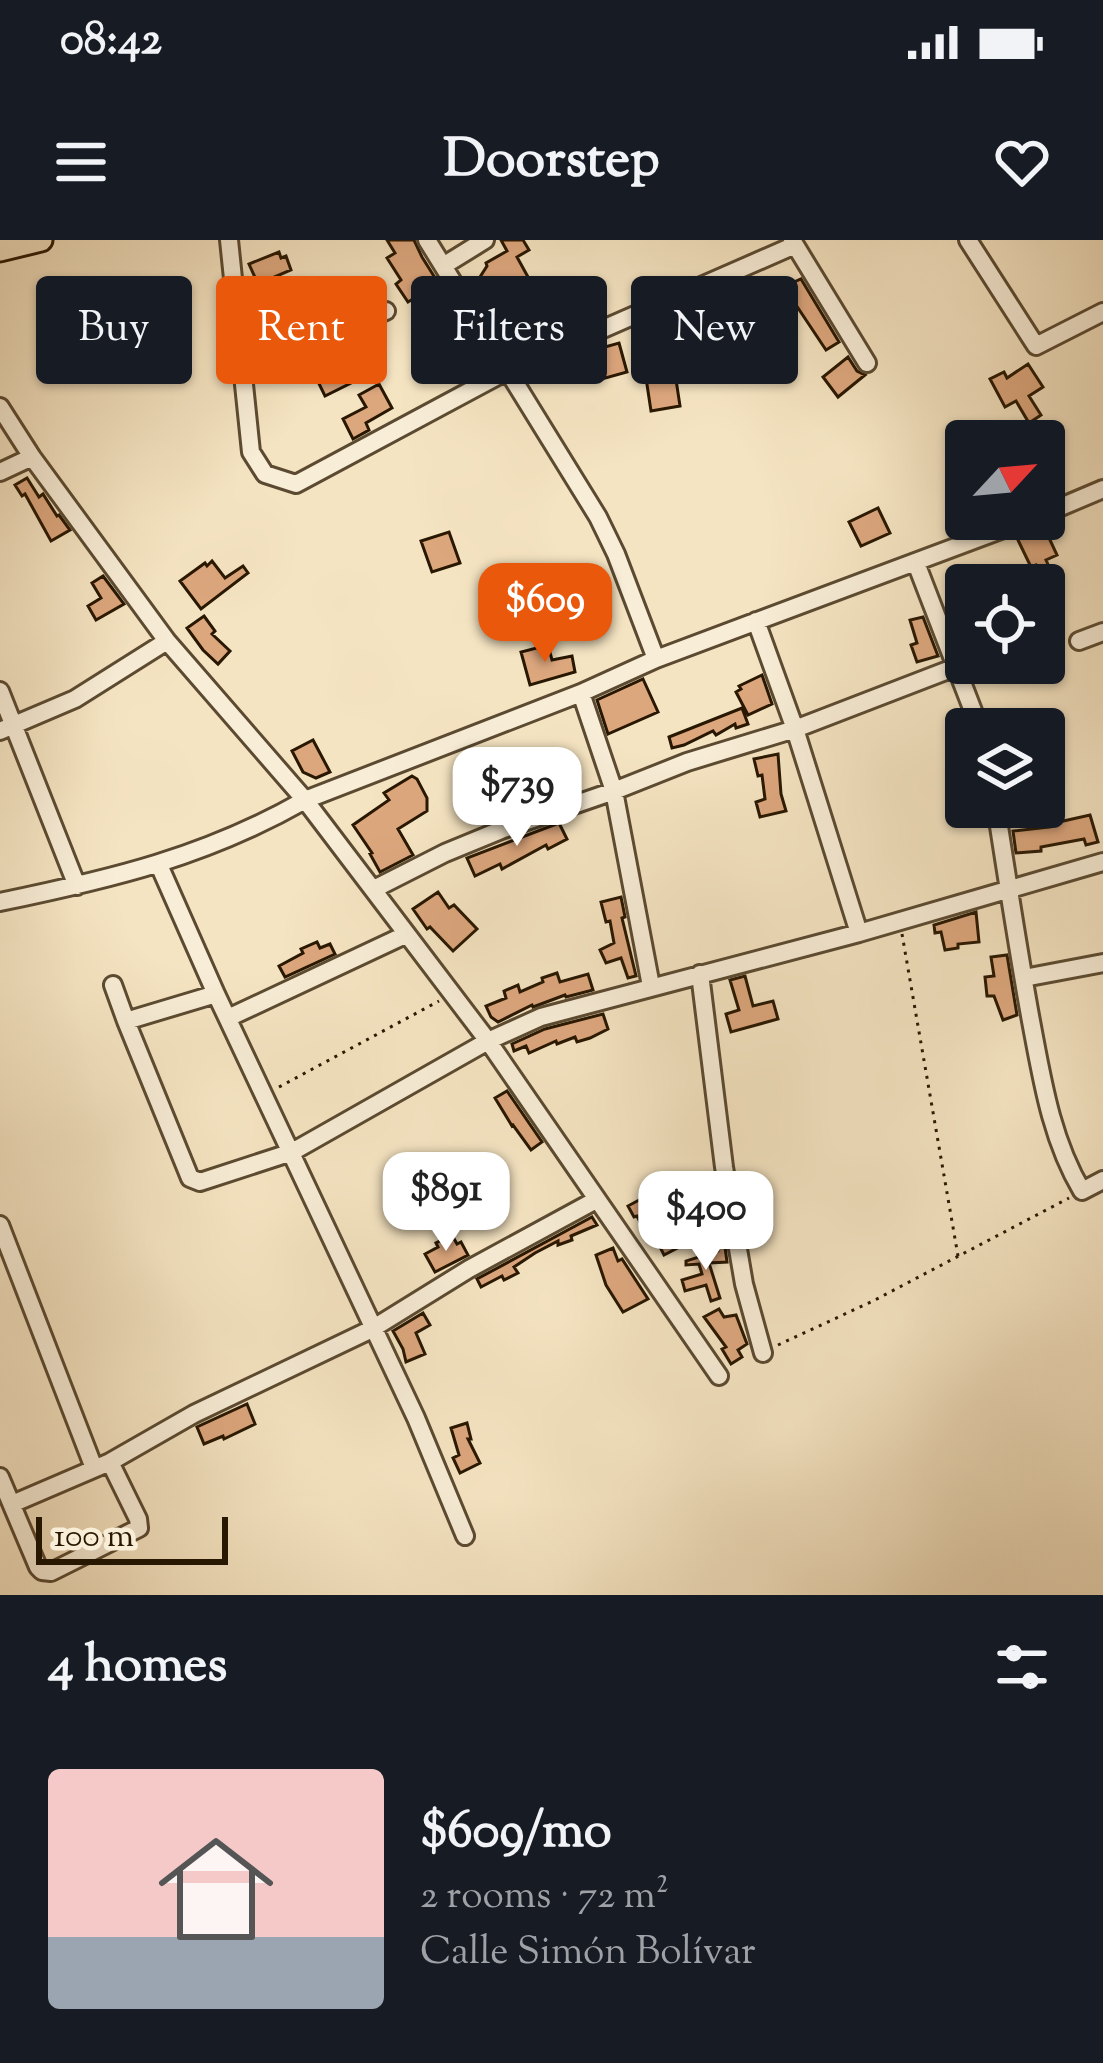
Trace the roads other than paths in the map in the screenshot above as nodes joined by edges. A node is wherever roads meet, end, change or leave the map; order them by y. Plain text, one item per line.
1 (41, 240) edge
2 (230, 240) edge
3 (427, 240) edge
4 (485, 240) edge
5 (968, 240) edge
6 (793, 243) edge
7 (0, 250) edge
8 (443, 266) junction
9 (234, 276) edge
10 (449, 276) edge
11 (1103, 312) edge
12 (607, 326) edge
13 (867, 363) dead end
14 (245, 384) edge
15 (483, 384) edge
16 (515, 384) edge
17 (0, 407) edge
18 (32, 457) junction
19 (0, 472) edge
20 (1103, 489) edge
21 (1065, 505) edge
22 (976, 540) edge
23 (916, 563) junction
24 (756, 621) junction
25 (1103, 632) edge
26 (945, 638) edge
27 (167, 640) junction
28 (1079, 641) dead end
29 (656, 659) junction
30 (945, 671) edge
31 (0, 691) edge
32 (581, 693) junction
33 (7, 728) edge
34 (795, 729) junction
35 (614, 791) junction
36 (305, 800) junction
37 (999, 828) edge
38 (1103, 862) edge
39 (159, 865) junction
40 (77, 886) junction
41 (1009, 888) junction
42 (374, 890) junction
43 (0, 902) edge
44 (859, 933) junction
45 (405, 935) junction
46 (1103, 963) edge
47 (700, 974) junction
48 (1024, 978) junction
49 (112, 985) dead end
50 (651, 986) junction
51 (216, 994) junction
52 (228, 1018) junction
53 (126, 1022) junction
54 (488, 1041) junction
55 (292, 1152) junction
56 (1103, 1180) edge
57 (596, 1200) junction
58 (0, 1226) edge
59 (372, 1330) junction
60 (763, 1352) road end
61 (719, 1376) dead end
62 (102, 1465) junction
63 (0, 1477) edge
64 (12, 1504) junction
65 (465, 1536) dead end

1 - 7 main road
2 - 9 street
3 - 8 street
4 - 8 street
5 - 11 street
6 - 12 street
6 - 13 street
8 - 10 street
14 - 15 street
16 - 29 street
17 - 18 street
18 - 19 street
18 - 27 street
20 - 21 street
22 - 23 street
23 - 24 street
23 - 26 street
24 - 29 street
24 - 34 street
25 - 28 street
27 - 33 street
27 - 36 street
29 - 32 street
30 - 34 street
31 - 33 street
32 - 35 street
32 - 36 street
33 - 40 street
34 - 35 street
34 - 44 street
35 - 42 street
35 - 50 street
36 - 39 street
36 - 42 street
37 - 41 street
38 - 41 street
39 - 40 street
39 - 51 street
40 - 43 street
41 - 44 street
41 - 48 street
42 - 45 street
44 - 47 street
45 - 52 street
45 - 54 street
46 - 48 street
47 - 50 street
47 - 60 street
48 - 56 street
49 - 53 street
50 - 54 street
51 - 52 street
51 - 53 street
52 - 55 street
53 - 55 street
54 - 55 street
54 - 57 street
55 - 59 street
57 - 59 street
57 - 61 street
58 - 62 street
59 - 62 street
59 - 65 street
62 - 64 street
62 - 64 street
63 - 64 street

